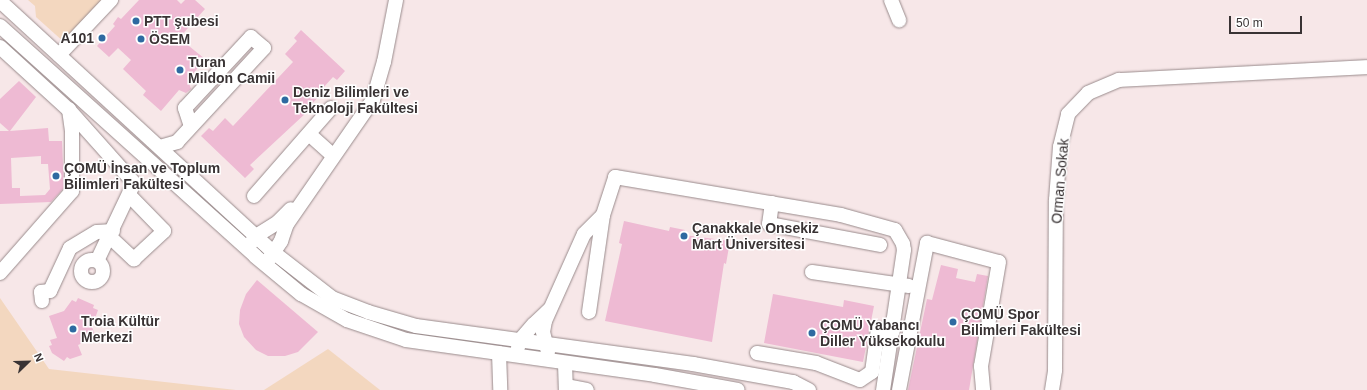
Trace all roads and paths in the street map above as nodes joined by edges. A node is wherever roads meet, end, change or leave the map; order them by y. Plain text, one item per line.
1 (111, 0) edge
2 (394, 0) edge
3 (891, 0) edge
4 (0, 1) edge
5 (900, 20) dead end
6 (0, 26) edge
7 (0, 47) edge
8 (59, 55) junction
9 (1367, 67) edge
10 (86, 80) junction
11 (78, 94) junction
12 (331, 108) dead end
13 (69, 110) junction
14 (191, 126) junction
15 (309, 134) junction
16 (177, 142) junction
17 (160, 147) junction
18 (331, 154) junction
19 (177, 163) junction
20 (129, 195) junction
21 (254, 196) dead end
22 (772, 203) junction
23 (603, 215) junction
24 (111, 234) junction
25 (256, 236) junction
26 (880, 245) dead end
27 (247, 248) junction
28 (273, 252) junction
29 (97, 261) dead end
30 (265, 264) junction
31 (812, 272) dead end
32 (0, 274) edge
33 (900, 284) junction
34 (919, 288) junction
35 (42, 301) dead end
36 (550, 309) junction
37 (589, 312) dead end
38 (893, 331) junction
39 (520, 340) junction
40 (548, 345) junction
41 (499, 353) junction
42 (758, 353) dead end
43 (516, 356) junction
44 (549, 361) junction
45 (565, 364) junction
46 (567, 388) edge
47 (500, 390) edge
48 (587, 390) edge
49 (738, 390) edge
50 (809, 390) edge
51 (883, 390) edge
52 (899, 390) edge
53 (983, 390) edge
54 (1052, 390) edge

1 - 8 street
2 - 18 street
2 - 28 street
3 - 5 street
4 - 8 street
6 - 11 street
7 - 13 street
8 - 10 street
9 - 54 street, Orman Sokak
10 - 11 street
10 - 17 street
11 - 13 street
11 - 27 street
12 - 15 street
13 - 20 street
13 - 32 street
14 - 14 street
14 - 16 street
15 - 18 street
15 - 21 street
16 - 17 street
16 - 19 street
17 - 19 street
18 - 25 street
19 - 25 street
20 - 24 street
20 - 24 street
22 - 23 street
22 - 26 street
22 - 33 street
23 - 36 street
23 - 37 street
24 - 29 street
24 - 35 street
25 - 27 street
25 - 28 street
27 - 30 street
28 - 30 street
28 - 39 street
30 - 41 street
31 - 33 street
33 - 34 street
33 - 38 street
34 - 52 street
34 - 53 street
36 - 39 street
36 - 40 street
38 - 42 street
38 - 51 street
39 - 40 street
39 - 43 street
40 - 44 street
40 - 50 street
41 - 43 street
41 - 47 street
43 - 44 street
44 - 45 street
45 - 46 street
45 - 49 street
46 - 48 street

